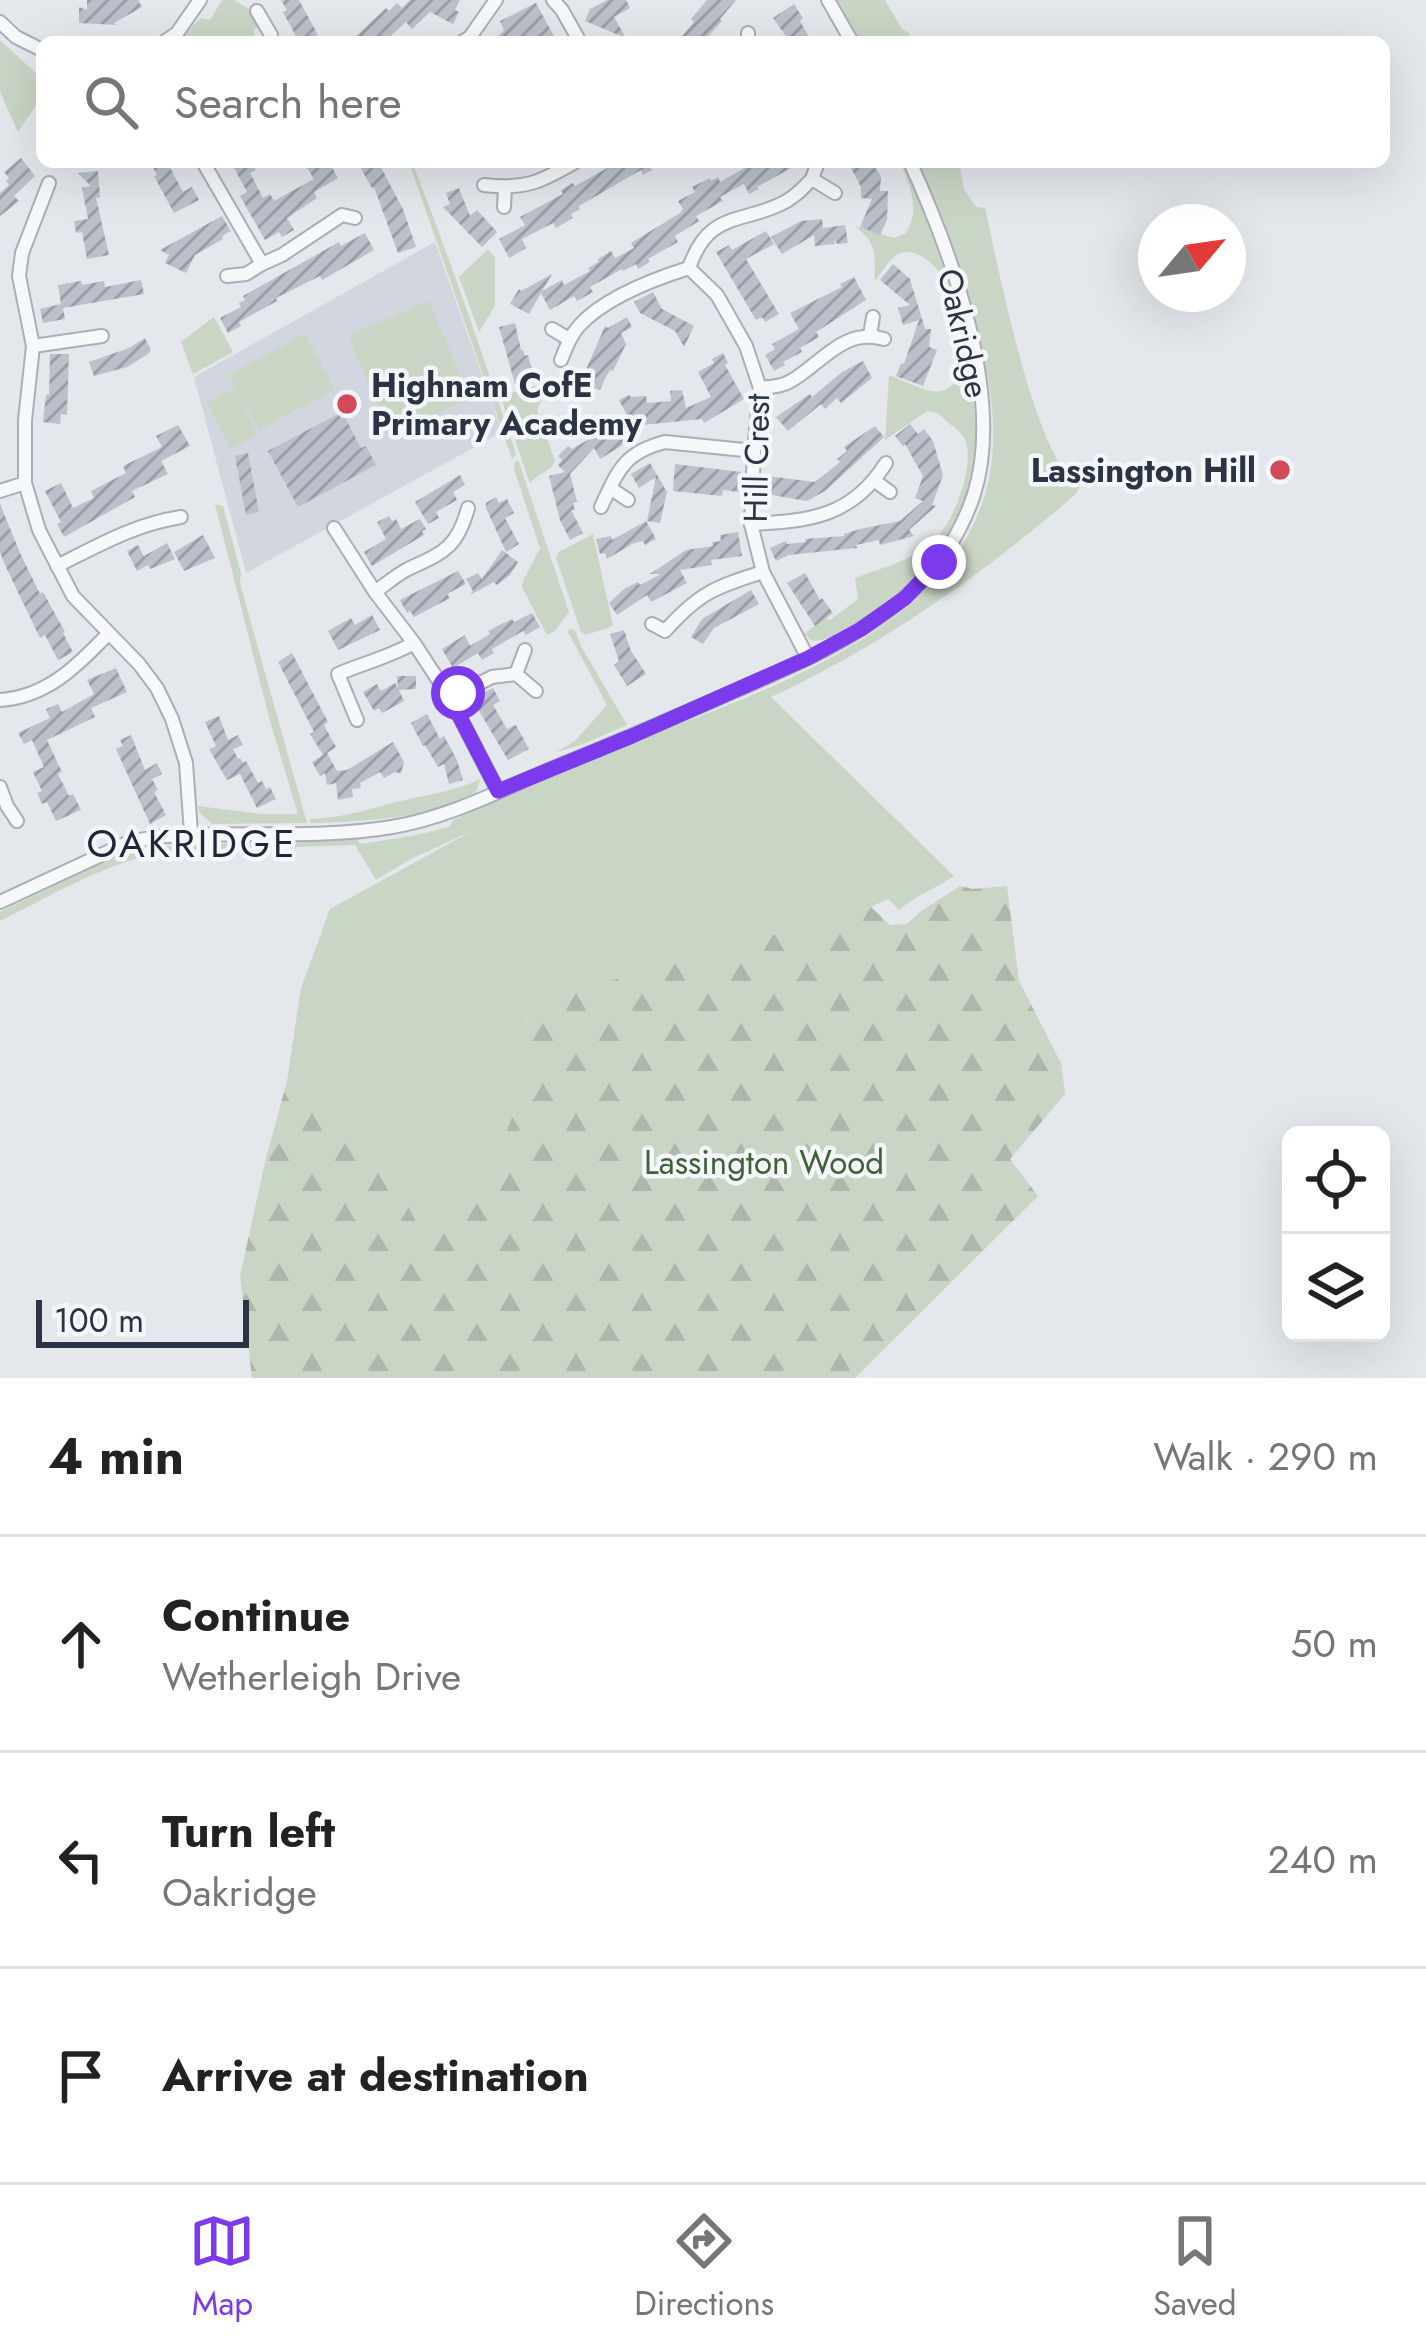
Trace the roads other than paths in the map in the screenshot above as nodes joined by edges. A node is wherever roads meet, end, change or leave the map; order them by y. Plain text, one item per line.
1 (200, 0) edge
2 (496, 0) edge
3 (576, 0) edge
4 (828, 0) edge
5 (558, 5) edge
6 (256, 11) dead end
7 (0, 22) edge
8 (172, 36) edge
9 (271, 36) edge
10 (471, 36) edge
11 (576, 36) edge
12 (849, 36) edge
13 (36, 47) edge
14 (206, 168) edge
15 (564, 168) edge
16 (816, 168) edge
17 (912, 168) edge
18 (812, 179) junction
19 (49, 183) dead end
20 (484, 184) dead end
21 (505, 187) junction
22 (835, 193) dead end
23 (504, 206) dead end
24 (346, 212) dead end
25 (262, 264) junction
26 (689, 268) junction
27 (227, 276) dead end
28 (873, 317) dead end
29 (552, 328) dead end
30 (92, 332) dead end
31 (569, 339) junction
32 (33, 346) junction
33 (561, 360) dead end
34 (760, 388) junction
35 (754, 451) junction
36 (886, 463) dead end
37 (875, 481) junction
38 (25, 483) junction
39 (610, 488) junction
40 (0, 491) edge
41 (890, 492) dead end
42 (628, 500) dead end
43 (164, 502) dead end
44 (601, 507) dead end
45 (467, 508) dead end
46 (752, 524) junction
47 (354, 529) dead end
48 (461, 531) junction
49 (476, 540) dead end
50 (57, 566) junction
51 (763, 572) junction
52 (375, 592) junction
53 (652, 624) dead end
54 (108, 634) junction
55 (414, 643) junction
56 (525, 650) dead end
57 (330, 658) dead end
58 (808, 658) junction
59 (338, 674) junction
60 (516, 674) junction
61 (536, 691) dead end
62 (450, 698) junction
63 (1, 700) edge
64 (0, 716) edge
65 (357, 720) dead end
66 (0, 787) edge
67 (498, 791) junction
68 (9, 815) edge
69 (191, 833) junction
70 (0, 902) edge

1 - 8 street
2 - 10 street
3 - 5 street
4 - 12 street
5 - 11 street
6 - 9 street
7 - 13 street
14 - 25 street
15 - 21 street
16 - 18 street
17 - 58 street, Oakridge
18 - 22 street
18 - 26 street
19 - 32 street
20 - 21 street
21 - 23 street
24 - 25 street
25 - 27 street
26 - 31 street
26 - 34 street, Hill Crest
28 - 34 street
29 - 31 street
30 - 32 street
31 - 33 street
32 - 38 street
34 - 35 street, Hill Crest
35 - 39 street
35 - 46 street, Hill Crest
36 - 37 street
37 - 41 street
37 - 46 street
38 - 40 street
38 - 50 street
39 - 42 street
39 - 44 street
43 - 50 street
45 - 48 street
46 - 51 street, Hill Crest
47 - 52 street
48 - 49 street
48 - 52 street
50 - 54 street
51 - 53 street
51 - 58 street, Hill Crest
52 - 55 street
54 - 63 street
54 - 69 street
55 - 59 street
55 - 62 street
56 - 60 street
57 - 59 street
58 - 67 street, Oakridge
59 - 65 street
60 - 61 street
60 - 62 street
62 - 67 street
63 - 64 street
66 - 68 street
67 - 69 street, Oakridge
69 - 70 street, Oakridge

